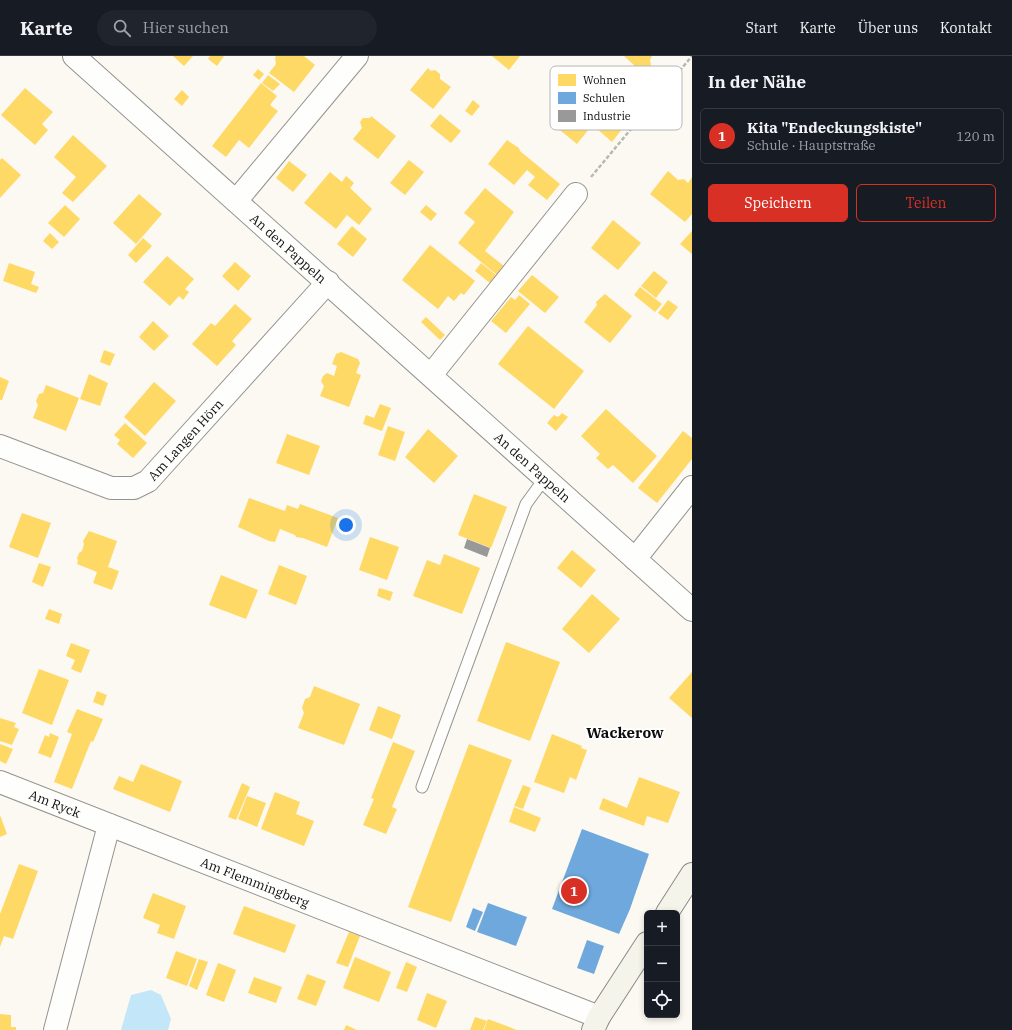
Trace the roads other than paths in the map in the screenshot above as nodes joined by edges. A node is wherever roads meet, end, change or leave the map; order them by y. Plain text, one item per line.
1 (74, 56) edge
2 (356, 56) edge
3 (576, 194) road end
4 (236, 201) junction
5 (328, 282) junction
6 (430, 375) junction
7 (0, 446) edge
8 (545, 478) junction
9 (692, 487) edge
10 (636, 558) junction
11 (692, 610) edge
12 (0, 782) edge
13 (422, 787) dead end
14 (109, 825) junction
15 (692, 874) edge
16 (669, 910) edge
17 (645, 946) edge
18 (596, 1024) edge
19 (55, 1030) edge

1 - 4 street, An den Pappeln
2 - 4 street
3 - 6 street
4 - 5 street, An den Pappeln
5 - 6 street, An den Pappeln
5 - 7 street, Am Langen Hörn
6 - 8 street, An den Pappeln
8 - 10 street, An den Pappeln
8 - 13 lane
9 - 10 street
10 - 11 street, An den Pappeln
12 - 14 street, Am Ryck
14 - 18 street, Am Flemmingberg
14 - 19 street
15 - 16 street
17 - 18 street

